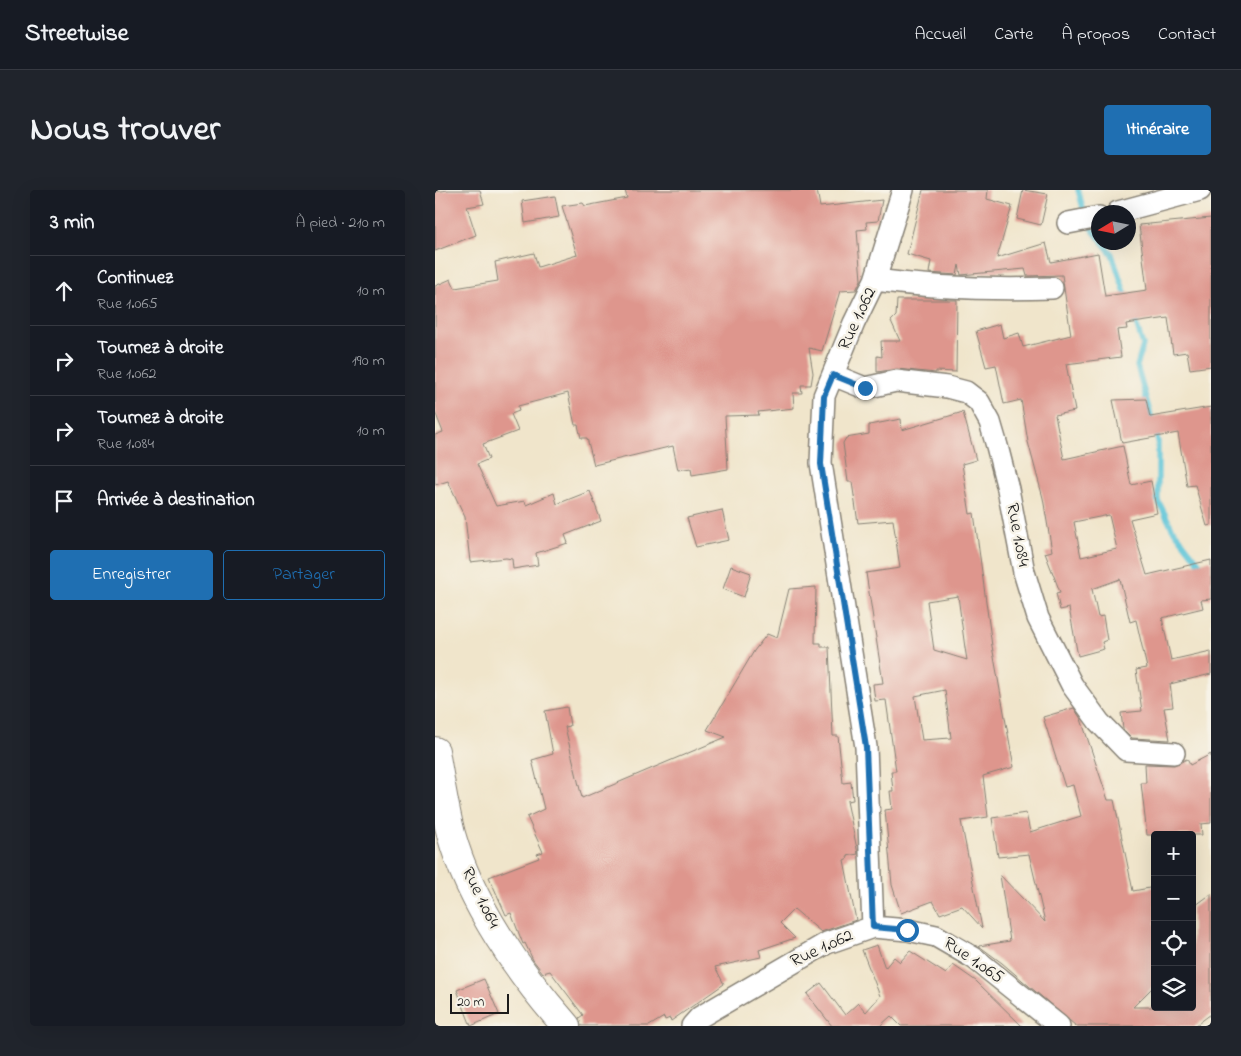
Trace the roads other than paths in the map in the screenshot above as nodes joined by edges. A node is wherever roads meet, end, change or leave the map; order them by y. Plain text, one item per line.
1 (903, 190) edge
2 (1200, 190) edge
3 (1136, 207) edge
4 (1091, 219) edge
5 (1068, 223) dead end
6 (875, 280) junction
7 (1052, 288) dead end
8 (833, 375) junction
9 (435, 751) edge
10 (1174, 752) dead end
11 (873, 927) junction
12 (566, 1026) edge
13 (692, 1026) edge
14 (1059, 1026) edge

1 - 6 street, Rue 1.062
2 - 3 street
4 - 5 street
6 - 7 street
6 - 8 street, Rue 1.062
8 - 10 street, Rue 1.084
8 - 11 street, Rue 1.062
9 - 12 main road, Rue 1.064
11 - 13 street, Rue 1.062
11 - 14 street, Rue 1.065

